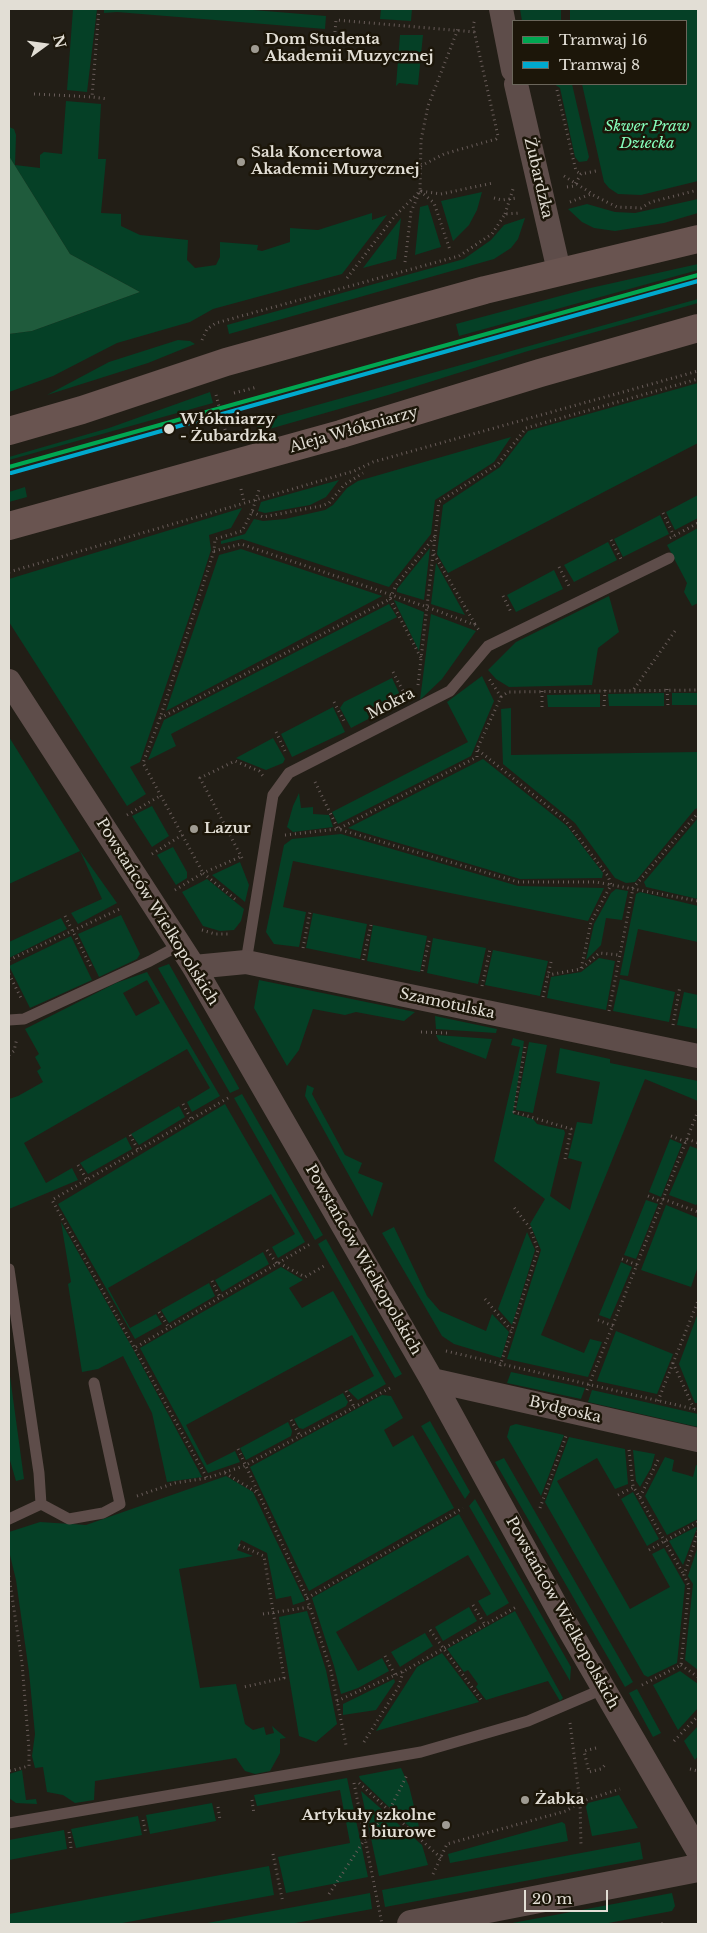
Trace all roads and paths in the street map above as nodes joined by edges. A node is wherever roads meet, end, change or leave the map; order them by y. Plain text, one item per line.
1 (99, 9) edge
2 (501, 9) edge
3 (476, 18) dead end
4 (458, 29) junction
5 (335, 32) dead end
6 (474, 32) junction
7 (512, 65) edge
8 (516, 85) edge
9 (557, 90) dead end
10 (34, 94) dead end
11 (92, 97) junction
12 (108, 99) dead end
13 (376, 165) dead end
14 (419, 167) junction
15 (596, 171) dead end
16 (581, 174) junction
17 (493, 183) dead end
18 (565, 188) dead end
19 (420, 190) junction
20 (698, 190) edge
21 (523, 197) dead end
22 (494, 198) dead end
23 (545, 208) junction
24 (698, 239) edge
25 (450, 250) dead end
26 (405, 262) dead end
27 (559, 271) junction
28 (348, 278) dead end
29 (698, 328) edge
30 (208, 367) junction
31 (698, 371) edge
32 (698, 379) edge
33 (257, 387) dead end
34 (234, 393) dead end
35 (9, 431) edge
36 (234, 464) junction
37 (363, 473) dead end
38 (259, 490) dead end
39 (257, 498) junction
40 (244, 502) junction
41 (252, 512) junction
42 (662, 513) dead end
43 (698, 523) edge
44 (9, 526) edge
45 (436, 535) junction
46 (674, 536) junction
47 (668, 539) dead end
48 (611, 540) dead end
49 (214, 551) junction
50 (434, 553) junction
51 (630, 558) dead end
52 (669, 558) dead end
53 (559, 567) dead end
54 (9, 572) edge
55 (579, 584) dead end
56 (391, 594) junction
57 (504, 596) dead end
58 (390, 599) junction
59 (427, 607) junction
60 (514, 617) dead end
61 (476, 625) junction
62 (675, 631) dead end
63 (488, 646) junction
64 (421, 659) junction
65 (393, 672) dead end
66 (9, 681) edge
67 (418, 688) dead end
68 (667, 689) junction
69 (604, 690) junction
70 (634, 690) junction
71 (698, 690) edge
72 (542, 691) junction
73 (405, 694) dead end
74 (501, 697) junction
75 (334, 702) dead end
76 (604, 706) dead end
77 (668, 706) dead end
78 (542, 707) dead end
79 (160, 718) junction
80 (346, 725) dead end
81 (276, 732) dead end
82 (478, 749) junction
83 (287, 755) dead end
84 (263, 777) dead end
85 (313, 778) dead end
86 (160, 796) junction
87 (698, 813) edge
88 (126, 814) dead end
89 (283, 826) dead end
90 (338, 829) junction
91 (182, 835) junction
92 (265, 848) junction
93 (152, 854) dead end
94 (241, 857) junction
95 (245, 865) dead end
96 (203, 873) junction
97 (611, 885) junction
98 (633, 888) junction
99 (175, 891) dead end
100 (698, 901) edge
101 (122, 908) dead end
102 (310, 912) dead end
103 (251, 913) junction
104 (65, 916) dead end
105 (372, 925) dead end
106 (73, 930) junction
107 (201, 930) dead end
108 (430, 937) dead end
109 (180, 945) junction
110 (294, 949) dead end
111 (490, 949) dead end
112 (303, 951) junction
113 (311, 953) dead end
114 (620, 955) junction
115 (9, 960) edge
116 (354, 961) dead end
117 (246, 962) junction
118 (551, 962) dead end
119 (362, 963) junction
120 (371, 964) dead end
121 (194, 967) junction
122 (581, 969) junction
123 (413, 973) dead end
124 (548, 975) junction
125 (99, 984) junction
126 (473, 985) dead end
127 (680, 986) dead end
128 (482, 987) junction
129 (490, 988) dead end
130 (544, 1000) dead end
131 (599, 1012) dead end
132 (9, 1020) edge
133 (664, 1026) dead end
134 (527, 1039) dead end
135 (698, 1056) edge
136 (228, 1098) dead end
137 (183, 1104) dead end
138 (698, 1111) edge
139 (191, 1119) junction
140 (130, 1135) dead end
141 (671, 1136) dead end
142 (686, 1141) junction
143 (698, 1143) edge
144 (138, 1150) junction
145 (565, 1158) dead end
146 (78, 1165) dead end
147 (87, 1180) junction
148 (648, 1196) dead end
149 (663, 1200) junction
150 (513, 1206) dead end
151 (698, 1212) edge
152 (312, 1243) dead end
153 (267, 1250) dead end
154 (622, 1259) dead end
155 (278, 1264) junction
156 (637, 1265) junction
157 (324, 1266) dead end
158 (9, 1269) edge
159 (212, 1282) dead end
160 (220, 1297) junction
161 (485, 1299) dead end
162 (698, 1301) edge
163 (159, 1312) dead end
164 (598, 1320) dead end
165 (612, 1326) junction
166 (169, 1328) junction
167 (512, 1330) junction
168 (136, 1347) junction
169 (445, 1351) dead end
170 (673, 1363) junction
171 (500, 1366) junction
172 (432, 1380) junction
173 (94, 1382) dead end
174 (589, 1385) junction
175 (392, 1387) dead end
176 (346, 1391) dead end
177 (658, 1401) junction
178 (354, 1407) junction
179 (696, 1409) edge
180 (579, 1413) junction
181 (291, 1420) dead end
182 (667, 1433) junction
183 (300, 1436) junction
184 (698, 1440) edge
185 (628, 1445) dead end
186 (238, 1449) dead end
187 (244, 1466) junction
188 (225, 1472) junction
189 (207, 1478) junction
190 (634, 1487) junction
191 (257, 1493) junction
192 (618, 1496) dead end
193 (640, 1498) junction
194 (41, 1504) junction
195 (120, 1504) junction
196 (463, 1508) dead end
197 (540, 1508) dead end
198 (9, 1519) edge
199 (698, 1522) edge
200 (698, 1532) edge
201 (664, 1541) junction
202 (239, 1545) dead end
203 (649, 1550) dead end
204 (684, 1575) junction
205 (9, 1576) edge
206 (307, 1598) junction
207 (473, 1604) dead end
208 (518, 1606) dead end
209 (310, 1607) junction
210 (272, 1612) junction
211 (263, 1614) dead end
212 (485, 1625) junction
213 (430, 1630) dead end
214 (442, 1649) junction
215 (385, 1656) dead end
216 (681, 1665) junction
217 (404, 1671) junction
218 (396, 1675) junction
219 (698, 1677) edge
220 (642, 1685) dead end
221 (244, 1687) dead end
222 (603, 1689) junction
223 (337, 1701) junction
224 (482, 1701) dead end
225 (569, 1705) junction
226 (698, 1716) edge
227 (674, 1741) dead end
228 (596, 1748) dead end
229 (350, 1764) junction
230 (606, 1764) dead end
231 (690, 1769) dead end
232 (9, 1770) edge
233 (698, 1771) edge
234 (408, 1775) dead end
235 (620, 1789) dead end
236 (580, 1802) junction
237 (389, 1811) junction
238 (142, 1812) dead end
239 (9, 1823) edge
240 (68, 1826) dead end
241 (146, 1834) dead end
242 (365, 1839) junction
243 (581, 1846) dead end
244 (71, 1848) dead end
245 (698, 1851) edge
246 (273, 1854) dead end
247 (440, 1858) junction
248 (698, 1868) edge
249 (433, 1874) dead end
250 (329, 1894) dead end
251 (283, 1903) dead end
252 (382, 1924) edge
253 (411, 1924) edge

1 - 11 path
2 - 7 street
3 - 6 path
4 - 5 path
4 - 6 path
4 - 14 path
6 - 14 path
8 - 23 street, Żubardzka
9 - 16 path
10 - 11 path
11 - 12 path
13 - 14 path
14 - 19 path
15 - 16 path
16 - 18 path
17 - 19 path
19 - 25 path
19 - 26 path
19 - 28 path
20 - 23 path
21 - 22 path
23 - 27 street, Żubardzka
23 - 30 path
24 - 27 main road
27 - 30 main road
29 - 36 main road, Aleja Włókniarzy
30 - 35 main road
30 - 36 path
31 - 39 path
32 - 45 path
33 - 34 path
36 - 40 path
36 - 44 main road, Aleja Włókniarzy
37 - 41 path
38 - 39 path
39 - 40 path
39 - 41 path
40 - 54 path
41 - 49 path
42 - 46 path
43 - 46 path
45 - 50 path
45 - 56 path
46 - 47 path
48 - 51 path
49 - 56 path
49 - 79 path
50 - 59 path
50 - 61 path
52 - 63 lane, Mokra
53 - 55 path
56 - 58 path
56 - 59 path
57 - 60 path
58 - 64 path
58 - 79 path
59 - 61 path
59 - 64 path
61 - 63 path
62 - 70 path
63 - 74 path
63 - 92 lane, Mokra
64 - 67 path
65 - 73 path
66 - 109 street, Powstańców Wielkopolskich
68 - 70 path
68 - 71 path
68 - 77 path
69 - 70 path
69 - 72 path
69 - 76 path
72 - 74 path
72 - 78 path
74 - 82 path
75 - 80 path
79 - 86 path
81 - 83 path
82 - 90 path
82 - 97 path
84 - 94 path
85 - 90 path
86 - 88 path
86 - 91 path
87 - 98 path
89 - 90 path
90 - 97 path
91 - 93 path
91 - 96 path
92 - 94 path
92 - 103 lane, Mokra
94 - 95 path
94 - 96 path
96 - 99 path
96 - 103 path
97 - 98 path
97 - 122 path
98 - 100 path
98 - 114 path
101 - 106 path
102 - 112 path
103 - 107 path
103 - 117 lane, Mokra
104 - 106 path
105 - 119 path
106 - 115 path
106 - 125 path
108 - 123 path
109 - 121 street, Powstańców Wielkopolskich
109 - 125 lane
110 - 112 path
111 - 128 path
112 - 113 path
114 - 122 path
114 - 131 path
116 - 119 path
117 - 121 street, Szamotulska
117 - 135 street, Szamotulska
118 - 124 path
119 - 120 path
121 - 172 street, Powstańców Wielkopolskich
122 - 124 path
124 - 130 path
125 - 132 lane
126 - 128 path
127 - 133 path
128 - 129 path
134 - 145 path
136 - 139 path
137 - 139 path
138 - 142 path
139 - 144 path
140 - 144 path
141 - 142 path
142 - 143 path
142 - 149 path
144 - 147 path
146 - 147 path
147 - 168 path
148 - 149 path
149 - 151 path
149 - 156 path
150 - 167 path
152 - 155 path
153 - 155 path
154 - 156 path
155 - 157 path
155 - 160 path
156 - 165 path
158 - 194 lane
159 - 160 path
160 - 166 path
161 - 167 path
162 - 170 path
163 - 166 path
164 - 165 path
165 - 174 path
166 - 168 path
167 - 171 path
168 - 189 path
169 - 171 path
170 - 177 path
170 - 179 path
171 - 174 path
172 - 180 street, Bydgoska
172 - 222 street, Powstańców Wielkopolskich
173 - 195 lane
174 - 177 path
174 - 180 path
175 - 178 path
176 - 178 path
177 - 179 path
178 - 183 path
180 - 182 street, Bydgoska
180 - 197 path
181 - 183 path
182 - 184 street, Bydgoska
182 - 193 path
183 - 187 path
185 - 190 path
186 - 187 path
187 - 188 path
187 - 191 path
188 - 189 path
188 - 191 path
189 - 195 path
190 - 192 path
190 - 193 path
191 - 206 path
193 - 201 path
194 - 195 lane
194 - 198 lane
196 - 206 path
199 - 201 path
200 - 204 path
201 - 203 path
201 - 204 path
202 - 210 path
204 - 216 path
205 - 232 path
206 - 209 path
207 - 212 path
208 - 212 path
209 - 210 path
209 - 223 path
210 - 211 path
210 - 221 path
212 - 214 path
213 - 214 path
214 - 217 path
214 - 224 path
215 - 218 path
216 - 219 path
216 - 220 path
217 - 218 path
217 - 229 path
218 - 223 path
222 - 225 lane
222 - 245 street, Powstańców Wielkopolskich
223 - 229 path
225 - 229 lane
225 - 236 path
226 - 227 path
228 - 230 path
229 - 239 lane
231 - 233 path
234 - 237 path
235 - 236 path
236 - 243 path
236 - 247 path
237 - 242 path
237 - 242 path
237 - 247 path
238 - 241 path
240 - 244 path
242 - 250 path
242 - 252 path
246 - 251 path
247 - 249 path
248 - 253 street

